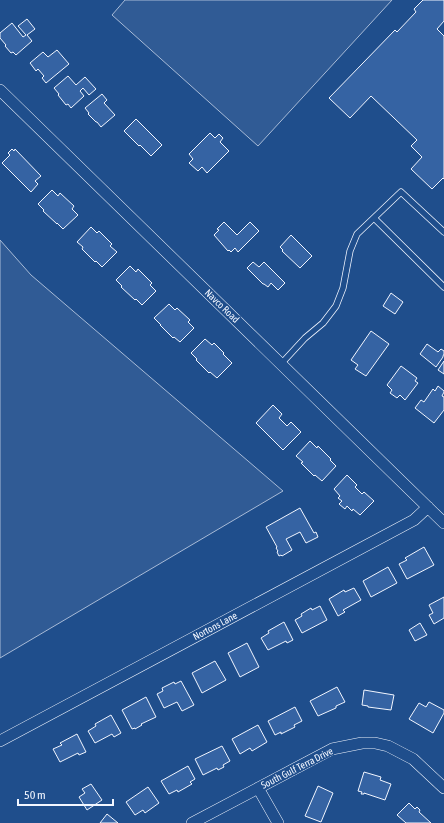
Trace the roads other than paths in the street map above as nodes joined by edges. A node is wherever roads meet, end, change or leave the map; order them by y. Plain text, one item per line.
1 (0, 90) edge
2 (374, 218) junction
3 (444, 232) edge
4 (444, 287) edge
5 (281, 364) junction
6 (428, 507) junction
7 (444, 523) edge
8 (0, 741) edge
9 (258, 788) junction
10 (444, 788) edge
11 (192, 823) edge
12 (278, 823) edge

1 - 5 street, Navco Road
2 - 3 lane
2 - 4 lane
2 - 5 lane
5 - 6 street, Navco Road
6 - 7 street, Navco Road
6 - 8 street, Nortons Lane
9 - 10 street, South Gulf Terra Drive
9 - 11 street, South Gulf Terra Drive
9 - 12 street

